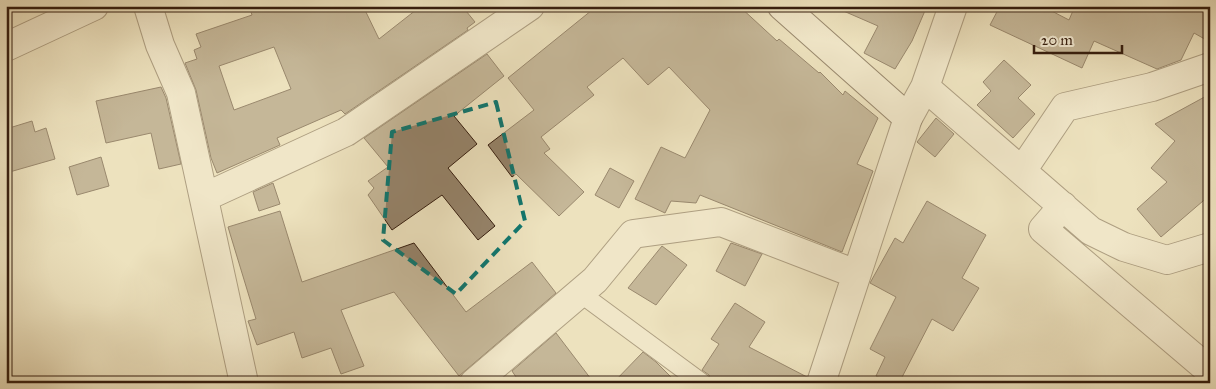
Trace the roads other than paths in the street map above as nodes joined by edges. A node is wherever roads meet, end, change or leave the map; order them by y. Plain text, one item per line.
1 (94, 6) edge
2 (148, 6) edge
3 (530, 6) edge
4 (782, 6) edge
5 (953, 6) edge
6 (6, 47) edge
7 (1210, 67) edge
8 (925, 87) junction
9 (908, 118) junction
10 (1022, 171) junction
11 (205, 197) junction
12 (1064, 206) junction
13 (1210, 247) edge
14 (856, 274) junction
15 (580, 293) junction
16 (1210, 371) edge
17 (244, 383) edge
18 (474, 383) edge
19 (702, 383) edge
20 (821, 383) edge

1 - 6 street
2 - 11 street
3 - 11 street
4 - 9 street
5 - 8 street
7 - 10 street
8 - 9 street
8 - 10 street
9 - 14 street
10 - 12 street
11 - 17 street
12 - 13 street
12 - 16 street
14 - 15 street
14 - 20 street
15 - 18 street
15 - 19 lane

